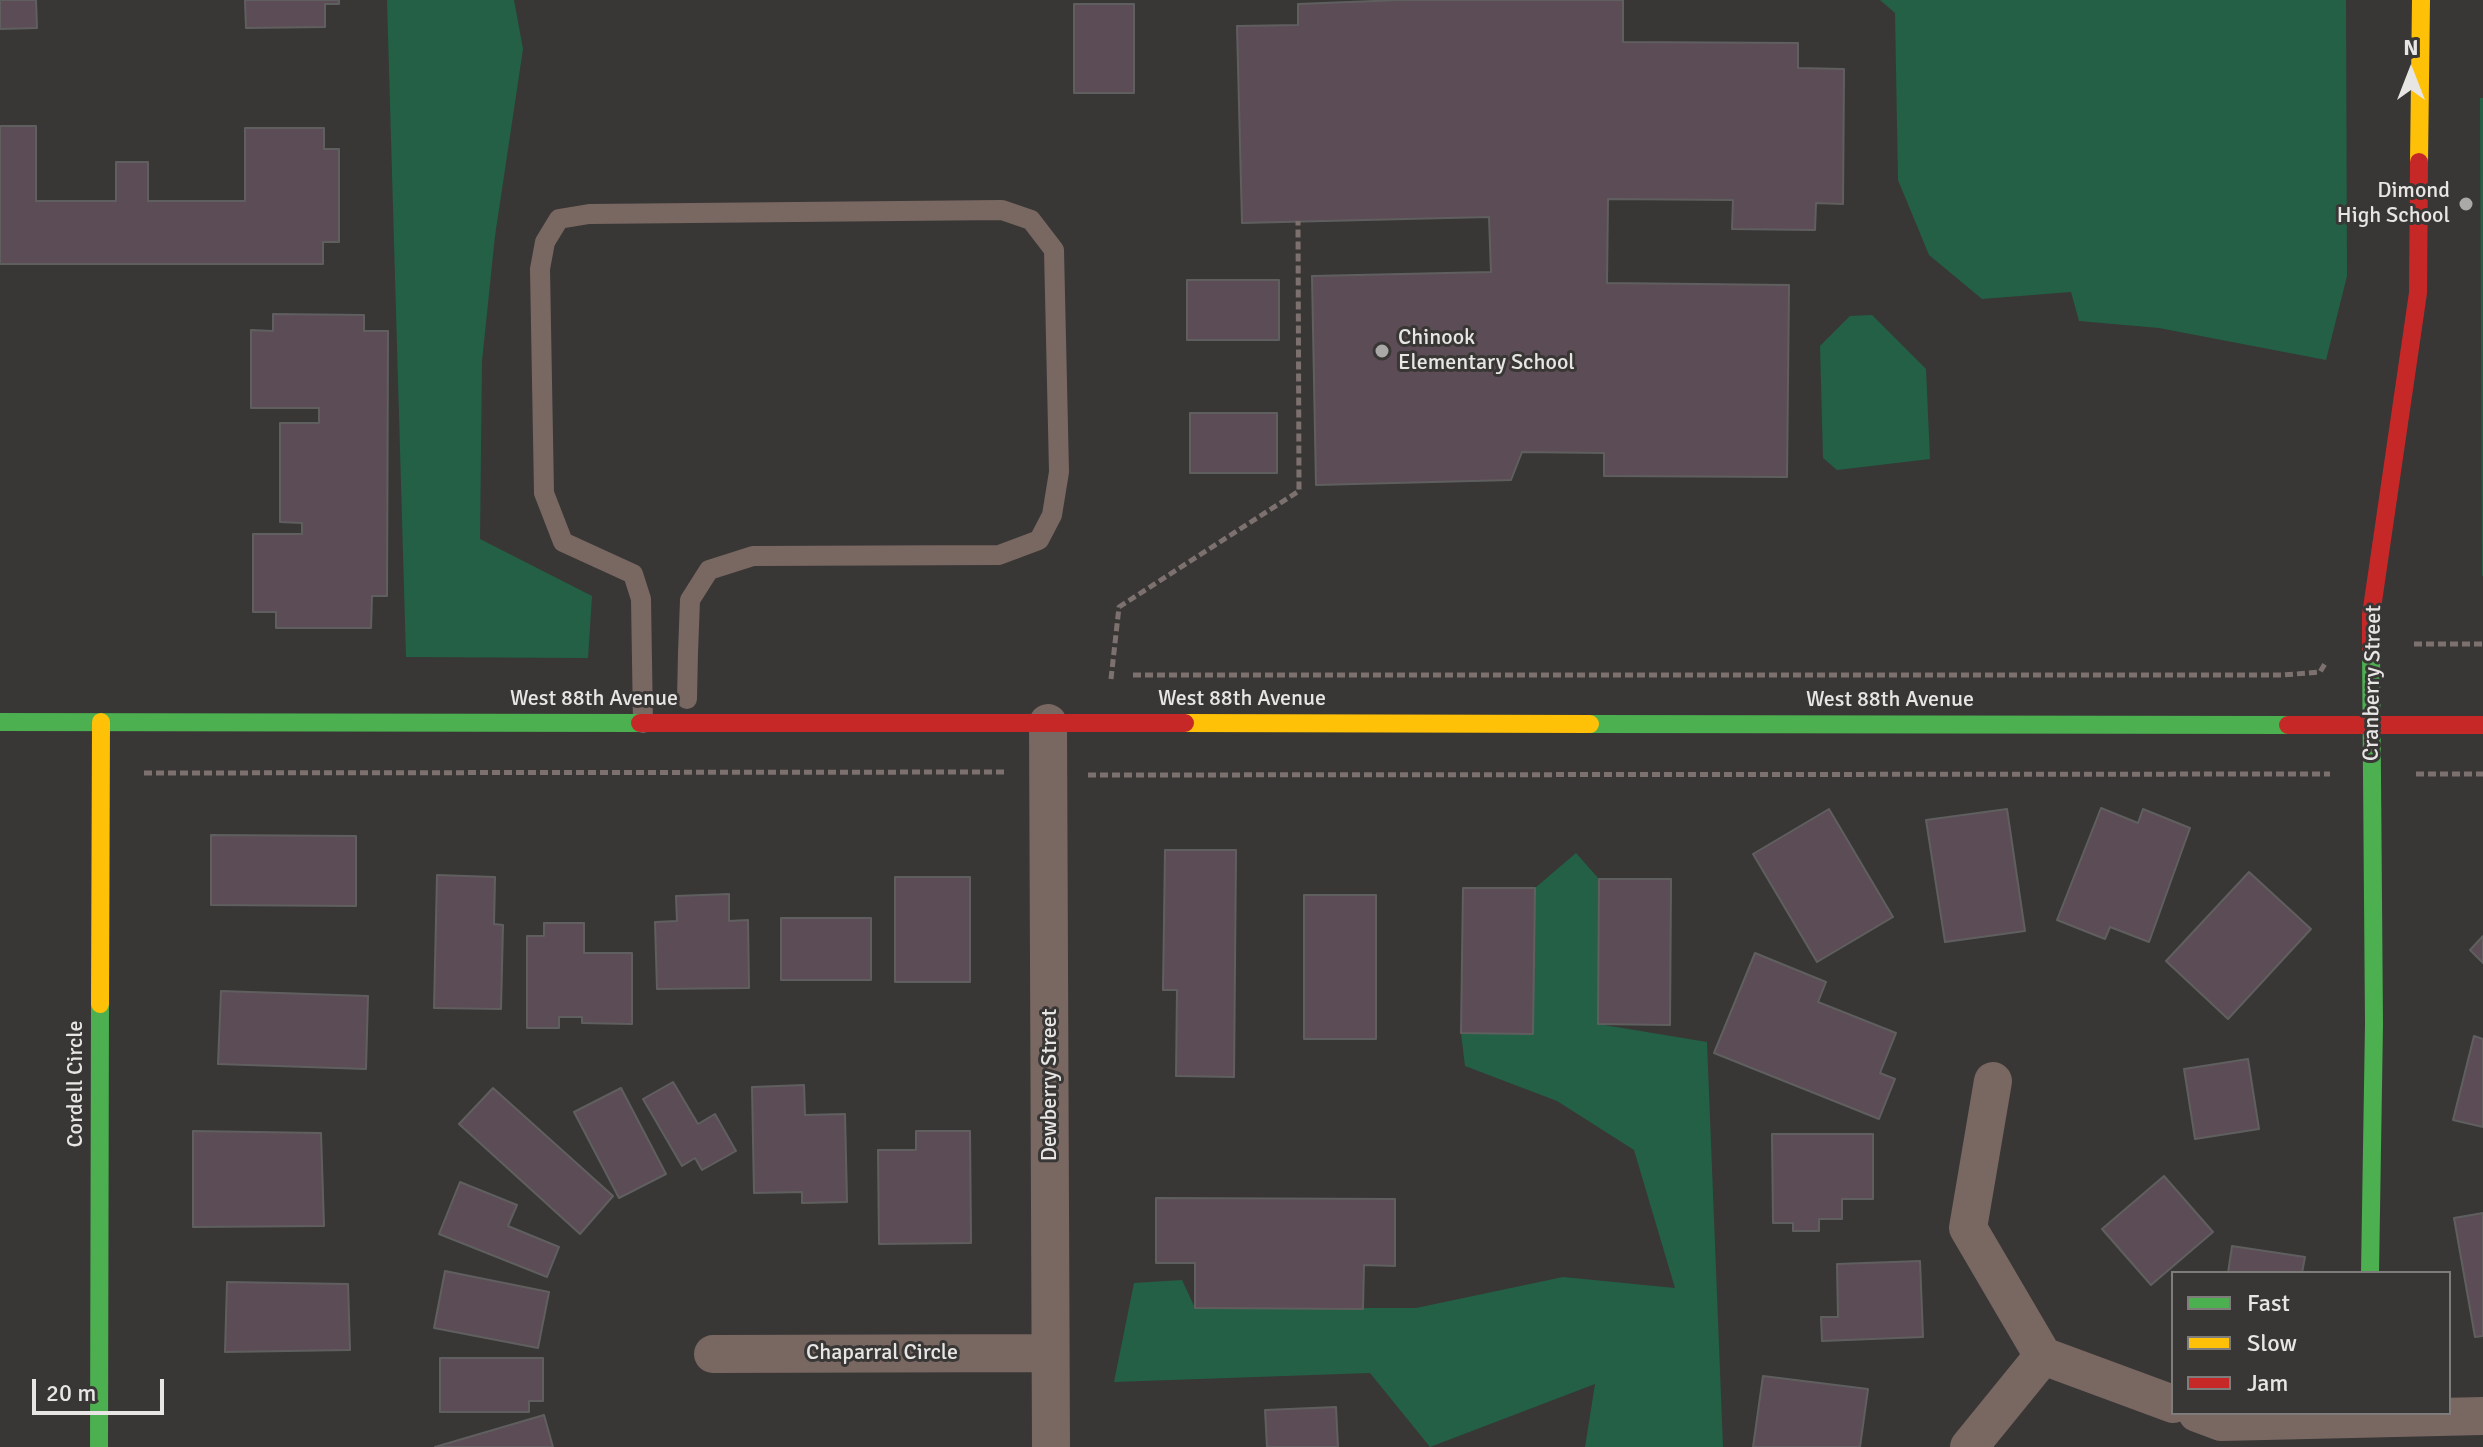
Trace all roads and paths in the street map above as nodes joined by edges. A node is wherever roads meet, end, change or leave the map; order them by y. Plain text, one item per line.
1 (2421, 0) edge
2 (1298, 221) dead end
3 (2412, 644) dead end
4 (2483, 644) edge
5 (0, 722) edge
6 (101, 722) junction
7 (643, 723) junction
8 (687, 723) junction
9 (1048, 723) junction
10 (1111, 723) junction
11 (2372, 725) junction
12 (2483, 725) edge
13 (101, 772) junction
14 (1049, 774) junction
15 (2372, 774) junction
16 (2483, 774) edge
17 (1112, 776) junction
18 (1993, 1081) dead end
19 (2370, 1271) edge
20 (1050, 1353) junction
21 (713, 1354) dead end
22 (2043, 1356) junction
23 (2171, 1403) edge
24 (2202, 1415) edge
25 (2483, 1416) edge
26 (2367, 1417) edge
27 (99, 1447) edge
28 (1051, 1447) edge
29 (1969, 1447) edge

1 - 11 street, Cranberry Street
2 - 10 path
3 - 4 path
5 - 6 street, West 88th Avenue
6 - 7 street, West 88th Avenue
6 - 13 street, Cordell Circle
7 - 8 street, West 88th Avenue
7 - 8 lane, bridge
8 - 9 street, West 88th Avenue
9 - 10 street, West 88th Avenue
9 - 14 street, Dewberry Street
10 - 11 street, West 88th Avenue
10 - 17 path
11 - 12 street, West 88th Avenue
11 - 15 street, Cranberry Street
13 - 14 path
13 - 27 street, Cordell Circle
14 - 17 path
14 - 20 street, Dewberry Street
15 - 16 path
15 - 17 path
15 - 19 street, Cranberry Street
18 - 22 street
20 - 21 street, Chaparral Circle
20 - 28 street, Dewberry Street
22 - 23 street
22 - 29 street
24 - 26 street
25 - 26 street

